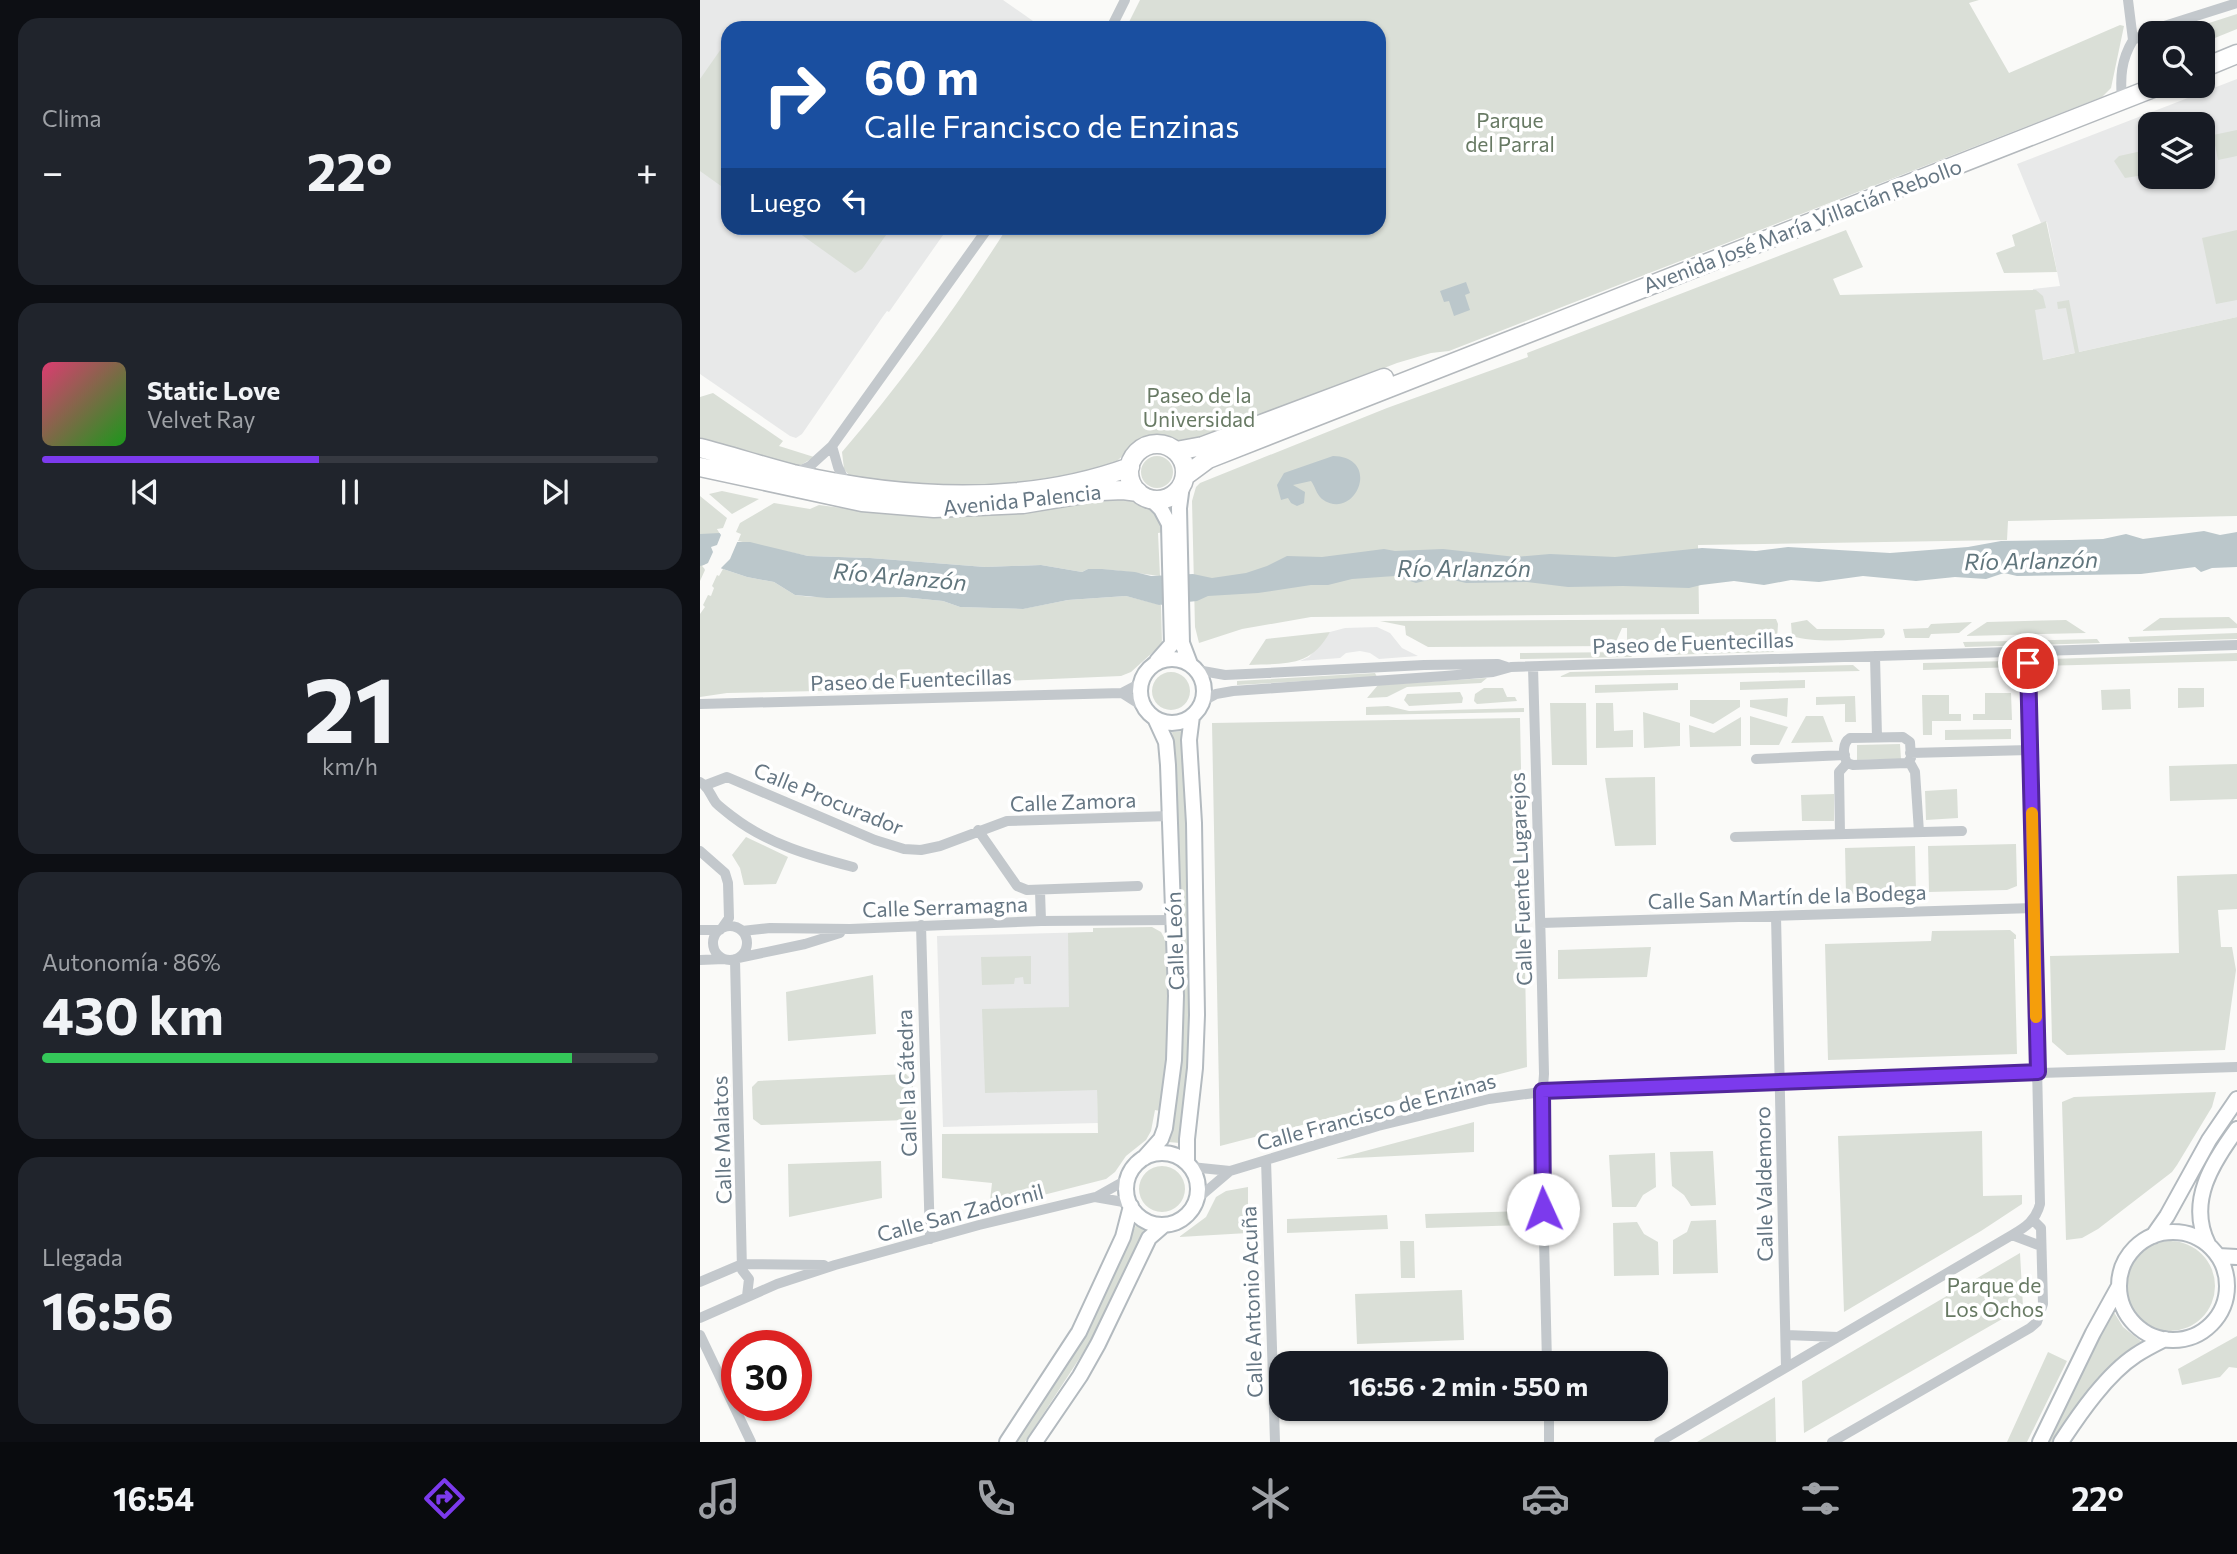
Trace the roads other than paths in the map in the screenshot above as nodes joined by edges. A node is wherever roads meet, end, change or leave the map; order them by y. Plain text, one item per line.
1 (1125, 0) edge
2 (2127, 0) edge
3 (2237, 4) edge
4 (1114, 21) edge
5 (2133, 40) junction
6 (2237, 54) edge
7 (2215, 63) edge
8 (2138, 94) edge
9 (2122, 100) junction
10 (983, 235) edge
11 (1446, 365) junction
12 (832, 446) junction
13 (700, 448) edge
14 (1176, 451) junction
15 (700, 467) edge
16 (1130, 467) junction
17 (793, 474) junction
18 (1183, 480) junction
19 (846, 485) junction
20 (1145, 496) junction
21 (1174, 532) junction
22 (1177, 643) junction
23 (2237, 645) edge
24 (2028, 652) junction
25 (1875, 656) junction
26 (1153, 665) junction
27 (1193, 667) junction
28 (1511, 667) junction
29 (1533, 667) junction
30 (1141, 683) junction
31 (1122, 693) junction
32 (1203, 701) junction
33 (700, 704) edge
34 (1144, 707) junction
35 (1192, 716) junction
36 (1156, 718) junction
37 (1877, 737) junction
38 (2030, 750) junction
39 (1910, 757) junction
40 (1756, 759) dead end
41 (1846, 759) junction
42 (703, 783) edge
43 (1170, 816) junction
44 (978, 830) junction
45 (1962, 831) dead end
46 (1919, 832) junction
47 (1840, 834) junction
48 (1735, 837) dead end
49 (700, 851) edge
50 (853, 867) dead end
51 (1138, 886) dead end
52 (1040, 891) junction
53 (2034, 908) junction
54 (1776, 916) junction
55 (1173, 920) junction
56 (1041, 921) junction
57 (1541, 923) junction
58 (921, 925) junction
59 (721, 929) junction
60 (850, 929) junction
61 (700, 930) edge
62 (742, 931) junction
63 (732, 959) junction
64 (700, 960) edge
65 (2236, 1069) edge
66 (2038, 1072) junction
67 (1780, 1081) junction
68 (1542, 1091) junction
69 (2237, 1099) edge
70 (2237, 1129) edge
71 (1144, 1158) junction
72 (1266, 1160) junction
73 (1189, 1164) junction
74 (1230, 1171) junction
75 (1128, 1179) junction
76 (1095, 1197) junction
77 (1197, 1199) junction
78 (1130, 1205) junction
79 (2033, 1220) junction
80 (1164, 1225) junction
81 (2012, 1236) junction
82 (2153, 1236) junction
83 (930, 1239) junction
84 (2041, 1246) junction
85 (2213, 1251) junction
86 (2237, 1257) edge
87 (742, 1264) junction
88 (835, 1265) junction
89 (700, 1282) edge
90 (2119, 1286) junction
91 (747, 1296) junction
92 (2237, 1300) edge
93 (2223, 1306) junction
94 (700, 1318) edge
95 (700, 1335) edge
96 (1786, 1335) junction
97 (1840, 1337) junction
98 (2165, 1339) junction
99 (1547, 1351) edge
100 (1786, 1367) junction
101 (1549, 1421) edge
102 (751, 1442) edge
103 (1007, 1442) edge
104 (1035, 1442) edge
105 (1275, 1442) edge
106 (1549, 1442) edge
107 (1658, 1442) edge
108 (1832, 1442) edge
109 (2040, 1442) edge
110 (2062, 1442) edge

1 - 4 street
2 - 5 street
3 - 5 street
5 - 9 street
6 - 7 highway
8 - 9 highway, Avenida José María Villacián Rebollo
9 - 11 highway, Avenida José María Villacián Rebollo
10 - 12 street
11 - 14 highway, Avenida José María Villacián Rebollo
11 - 18 highway, Avenida José María Villacián Rebollo
12 - 17 street
12 - 19 street
13 - 17 highway, Avenida Palencia
14 - 16 highway
14 - 18 highway
15 - 20 highway, Avenida Palencia
16 - 19 highway, Avenida Palencia
16 - 20 highway
17 - 19 highway, Avenida Palencia
18 - 20 highway
18 - 21 main road
20 - 21 main road
21 - 22 main road
22 - 26 main road
22 - 27 main road
23 - 24 street, Paseo de Fuentecillas
24 - 25 street, Paseo de Fuentecillas
24 - 38 street
25 - 29 street, Paseo de Fuentecillas
25 - 37 street
26 - 27 main road
26 - 30 main road
27 - 28 street, Paseo de Fuentecillas
27 - 32 main road
28 - 29 street, Paseo de Fuentecillas
28 - 32 street, Paseo de Fuentecillas
29 - 57 street, Calle Fuente Lugarejos
30 - 31 street, Paseo de Fuentecillas
30 - 34 main road
31 - 33 street, Paseo de Fuentecillas
31 - 34 street
32 - 35 main road
34 - 36 main road
35 - 36 main road
35 - 73 main road, Calle León
36 - 43 main road, Calle León
37 - 39 street
37 - 41 street
38 - 39 street
38 - 53 street
39 - 41 street
39 - 46 street
40 - 41 street
41 - 47 street
42 - 44 street, Calle Procurador
42 - 50 street
43 - 44 street, Calle Zamora
43 - 55 main road, Calle León
44 - 52 street, Calle Serramagna
45 - 46 street
46 - 47 street
47 - 48 street
49 - 59 street
51 - 52 street, Calle Serramagna
52 - 56 street, Calle Serramagna
53 - 54 street, Calle San Martín de la Bodega
53 - 66 street
54 - 57 street, Calle San Martín de la Bodega
54 - 67 street, Calle Valdemoro
55 - 56 street, Calle Serramagna
55 - 71 main road, Calle León
56 - 58 street, Calle Serramagna
57 - 68 street, Calle Fuente Lugarejos
58 - 60 street, Calle Serramagna
58 - 83 street, Calle la Cátedra
59 - 61 street
59 - 62 street
59 - 63 street
60 - 62 street, Calle Serramagna
60 - 63 street, Calle Serramagna
62 - 63 street
63 - 64 street, Calle Serramagna
63 - 87 street, Calle Malatos
65 - 66 street, Calle Francisco de Enzinas
66 - 67 street, Calle Francisco de Enzinas
66 - 79 street
67 - 68 street, Calle Francisco de Enzinas
67 - 96 street, Calle Valdemoro
68 - 72 street, Calle Francisco de Enzinas
68 - 99 street, Calle Fuente Lugarejos
69 - 82 main road
70 - 85 main road
71 - 73 main road
71 - 75 main road
72 - 74 street, Calle Francisco de Enzinas
72 - 105 street, Calle Antonio Acuña
73 - 74 street, Calle Francisco de Enzinas
73 - 77 main road
74 - 77 street, Calle Francisco de Enzinas
75 - 76 street, Calle San Zadornil
75 - 78 main road
76 - 78 street, Calle San Zadornil
76 - 83 street, Calle San Zadornil
77 - 80 main road
78 - 80 main road
78 - 103 main road
79 - 81 street
79 - 84 street
80 - 104 main road
81 - 84 street
81 - 97 street
82 - 85 main road
82 - 90 main road
83 - 88 street, Calle San Zadornil
84 - 108 street
85 - 86 main road
85 - 93 main road
87 - 88 street, Calle San Zadornil
87 - 89 street, Calle San Zadornil
87 - 91 street
88 - 91 street, Calle San Zadornil
90 - 98 main road
90 - 109 main road
91 - 94 street, Calle San Zadornil
92 - 93 main road
93 - 98 main road
95 - 102 street
96 - 97 street
96 - 100 street, Calle Valdemoro
97 - 100 street
98 - 110 main road
100 - 107 street
101 - 106 street

